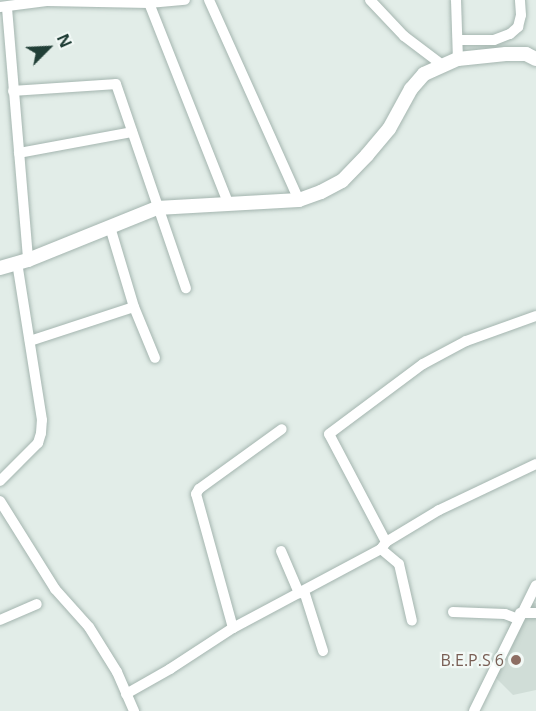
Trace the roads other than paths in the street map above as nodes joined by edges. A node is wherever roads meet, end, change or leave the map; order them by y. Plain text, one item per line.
1 (185, 0) edge
2 (209, 0) edge
3 (370, 0) edge
4 (456, 0) edge
5 (520, 0) edge
6 (149, 3) junction
7 (4, 8) edge
8 (458, 40) junction
9 (458, 59) junction
10 (536, 59) edge
11 (441, 64) junction
12 (13, 91) junction
13 (132, 132) junction
14 (19, 153) junction
15 (299, 200) junction
16 (228, 203) junction
17 (157, 207) junction
18 (110, 227) junction
19 (23, 261) junction
20 (0, 268) edge
21 (186, 288) dead end
22 (134, 307) junction
23 (536, 315) edge
24 (30, 341) junction
25 (155, 358) dead end
26 (282, 429) dead end
27 (536, 464) edge
28 (0, 481) edge
29 (0, 501) edge
30 (383, 546) junction
31 (281, 551) dead end
32 (536, 585) edge
33 (301, 592) junction
34 (37, 604) dead end
35 (453, 612) dead end
36 (536, 613) edge
37 (519, 616) junction
38 (0, 620) edge
39 (412, 621) dead end
40 (232, 628) junction
41 (323, 651) dead end
42 (126, 694) junction
43 (134, 711) edge
44 (474, 711) edge

1 - 6 street
2 - 15 street
3 - 11 street
4 - 8 street
5 - 8 street
6 - 7 street
6 - 16 street
7 - 12 street
8 - 9 street
9 - 10 street
9 - 11 street
11 - 15 street
12 - 13 street
12 - 14 street
13 - 14 street
13 - 17 street
14 - 19 street
15 - 16 street
16 - 17 street
17 - 18 street
17 - 21 street
18 - 19 street
18 - 22 street
19 - 20 street
19 - 24 street
22 - 24 street
22 - 25 street
23 - 30 street
24 - 28 street
26 - 40 street
27 - 30 street
29 - 42 street
30 - 33 street
30 - 39 street
31 - 33 street
32 - 37 street
33 - 40 street
33 - 41 street
34 - 38 street
35 - 37 street
36 - 37 street
37 - 44 street
40 - 42 street
42 - 43 street

